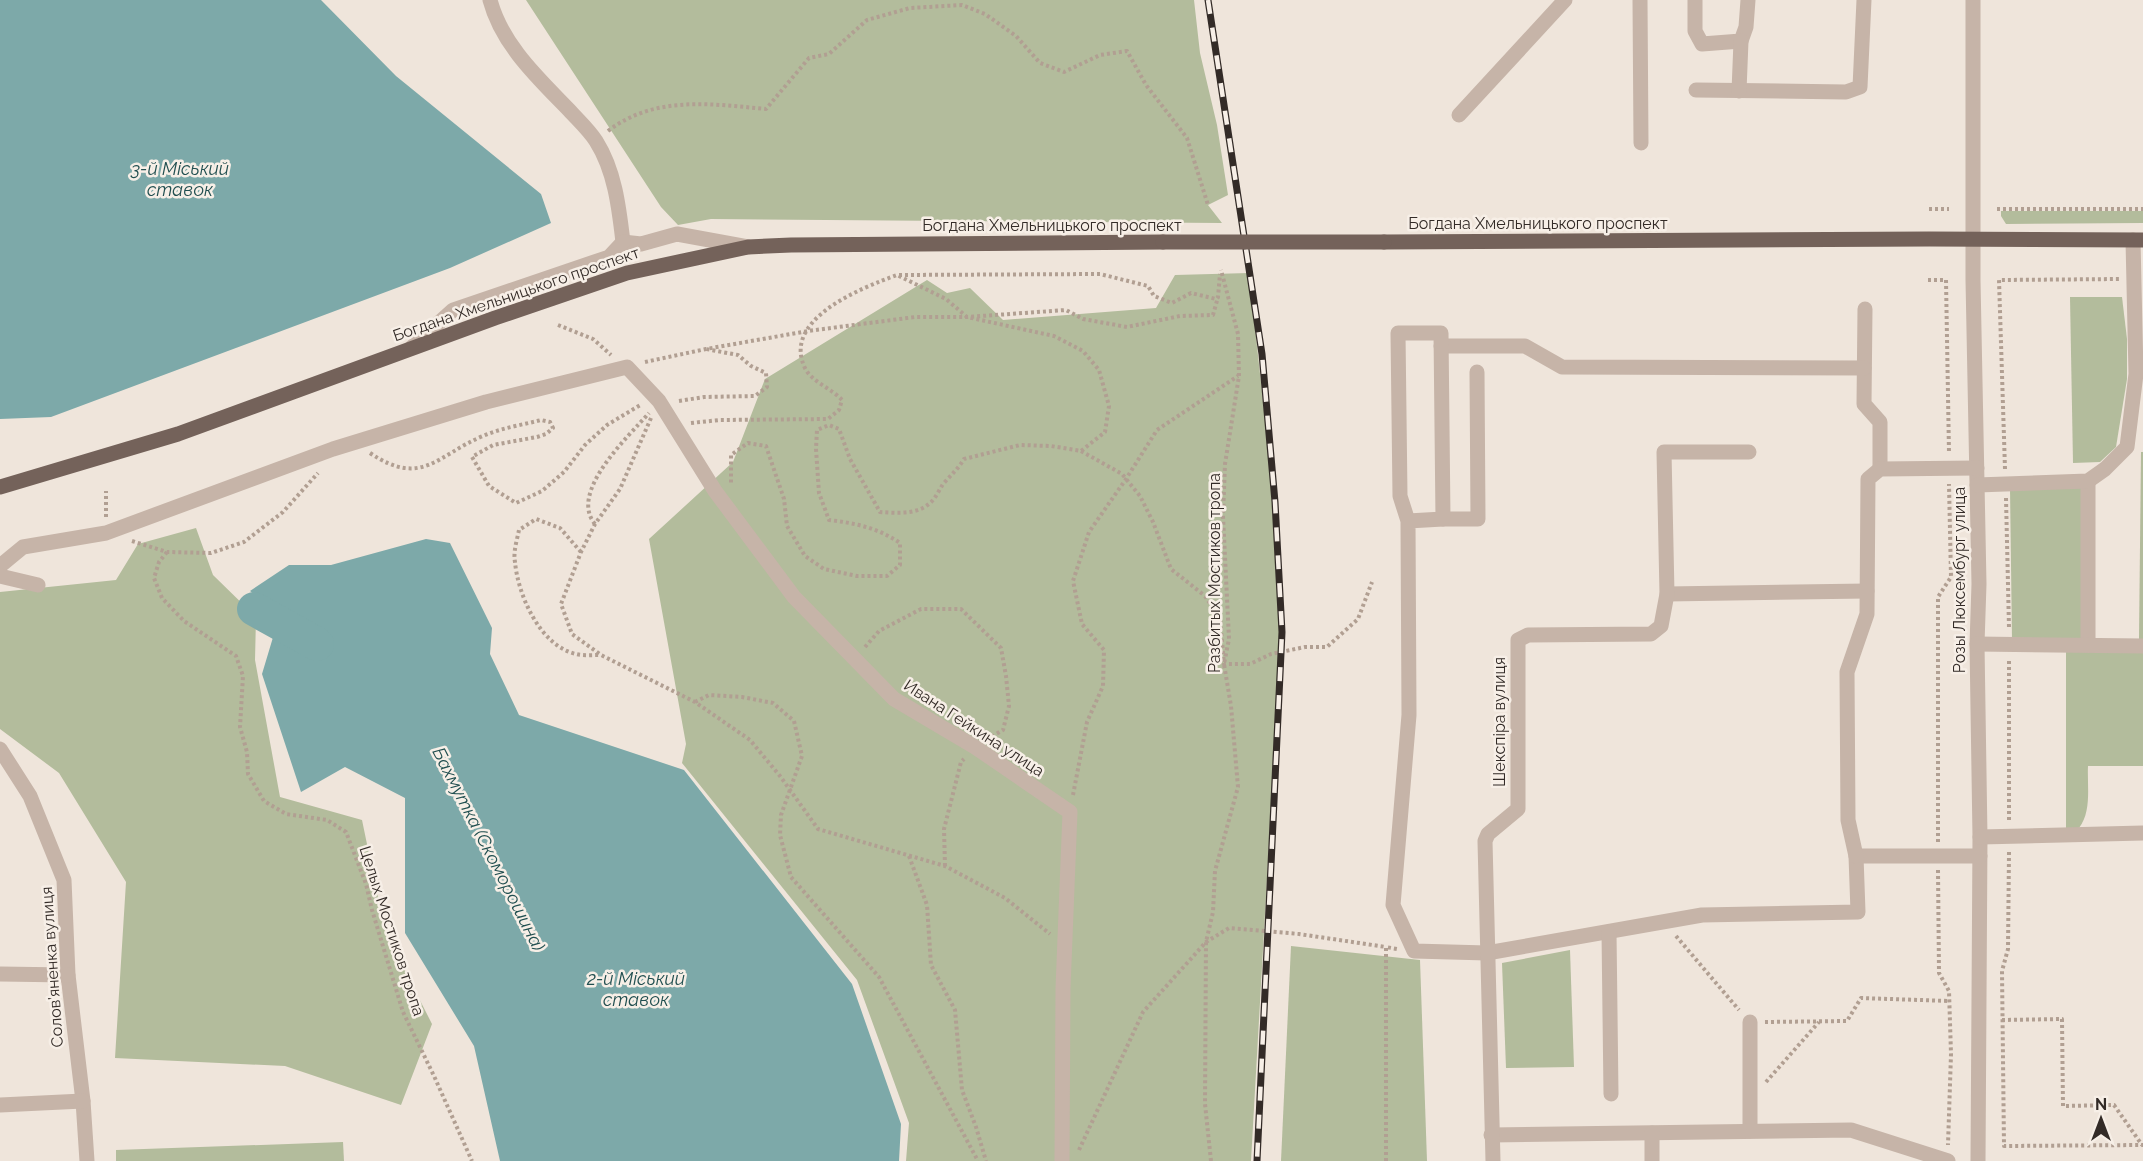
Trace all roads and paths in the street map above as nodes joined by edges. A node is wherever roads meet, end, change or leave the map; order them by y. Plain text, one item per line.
1 (490, 0) edge
2 (1564, 0) edge
3 (1640, 0) edge
4 (1695, 0) edge
5 (1748, 0) edge
6 (1864, 0) edge
7 (1973, 0) edge
8 (1741, 41) junction
9 (1696, 90) dead end
10 (1739, 91) junction
11 (1459, 115) dead end
12 (596, 141) junction
13 (1641, 143) dead end
14 (1208, 205) dead end
15 (1929, 209) dead end
16 (1949, 209) dead end
17 (1997, 209) dead end
18 (2143, 209) edge
19 (1973, 239) junction
20 (2138, 240) edge
21 (624, 242) junction
22 (748, 247) junction
23 (897, 275) junction
24 (2134, 279) junction
25 (1928, 280) dead end
26 (1218, 297) junction
27 (1865, 309) dead end
28 (967, 317) junction
29 (558, 325) dead end
30 (808, 331) junction
31 (1441, 346) junction
32 (411, 348) junction
33 (706, 349) junction
34 (627, 366) junction
35 (1864, 368) junction
36 (1477, 372) dead end
37 (1239, 376) junction
38 (2140, 377) edge
39 (659, 401) junction
40 (684, 422) dead end
41 (354, 443) junction
42 (333, 449) junction
43 (1081, 451) junction
44 (1749, 452) dead end
45 (1949, 468) junction
46 (1977, 468) junction
47 (1880, 469) junction
48 (1126, 479) junction
49 (2088, 481) junction
50 (1977, 484) junction
51 (2006, 484) junction
52 (0, 487) edge
53 (106, 491) dead end
54 (731, 513) junction
55 (1443, 519) junction
56 (1408, 521) junction
57 (595, 524) junction
58 (106, 533) junction
59 (167, 552) junction
60 (581, 552) junction
61 (0, 566) edge
62 (0, 576) edge
63 (1372, 582) dead end
64 (38, 585) dead end
65 (1867, 591) junction
66 (1667, 594) junction
67 (1977, 644) junction
68 (2009, 645) junction
69 (2088, 645) junction
70 (2143, 646) edge
71 (601, 655) junction
72 (857, 661) junction
73 (1224, 664) junction
74 (695, 702) junction
75 (975, 747) junction
76 (0, 749) edge
77 (789, 790) junction
78 (1070, 812) junction
79 (2143, 833) edge
80 (2008, 836) junction
81 (1980, 837) junction
82 (1938, 855) junction
83 (1980, 855) junction
84 (909, 856) junction
85 (1856, 856) junction
86 (945, 866) junction
87 (1664, 921) junction
88 (1609, 932) junction
89 (1206, 942) junction
90 (1386, 947) junction
91 (1064, 948) junction
92 (1414, 951) junction
93 (1487, 953) junction
94 (0, 974) edge
95 (68, 975) junction
96 (1949, 1000) junction
97 (2002, 1020) junction
98 (1750, 1022) junction
99 (1819, 1022) junction
100 (1611, 1094) dead end
101 (1750, 1099) junction
102 (83, 1101) junction
103 (0, 1105) edge
104 (1750, 1131) junction
105 (1652, 1132) junction
106 (1491, 1135) junction
107 (2142, 1145) edge
108 (1078, 1152) dead end
109 (1948, 1157) edge
110 (87, 1161) edge
111 (472, 1161) edge
112 (978, 1161) edge
113 (986, 1161) edge
114 (1062, 1161) edge
115 (1211, 1161) edge
116 (1386, 1161) edge
117 (1493, 1161) edge
118 (1652, 1161) edge
119 (1978, 1161) edge

1 - 12 street
2 - 11 street
3 - 13 street
4 - 8 street
5 - 8 street
6 - 10 street
7 - 19 street, Розы Люксембург улица
8 - 10 street
9 - 10 street
12 - 14 path
12 - 21 street
15 - 16 path
17 - 18 path
19 - 20 main road, Богдана Хмельницького проспект
19 - 22 main road, Богдана Хмельницького проспект, bridge
19 - 46 street, Розы Люксембург улица
20 - 24 street
21 - 22 street
21 - 32 street
22 - 32 main road, Богдана Хмельницького проспект
23 - 26 path
23 - 28 path
23 - 30 path
24 - 38 street
24 - 51 path
25 - 45 path
26 - 28 path
26 - 37 path
27 - 35 street
28 - 30 path
28 - 43 path
29 - 34 path
30 - 33 path
30 - 40 path
31 - 35 street
31 - 55 street
31 - 56 street
32 - 52 main road, Богдана Хмельницького проспект
33 - 34 path
33 - 39 path
34 - 39 street, Ивана Гейкина улица
34 - 41 street
35 - 47 street
36 - 55 street
37 - 48 path
37 - 73 path, Разбитых Мостиков тропа
38 - 49 street
39 - 41 path
39 - 54 street, Ивана Гейкина улица
39 - 57 path
39 - 57 path
41 - 42 street
42 - 58 street
42 - 59 path
43 - 48 path
43 - 54 path
44 - 66 street, Шекспіра вулиця
45 - 46 street
45 - 47 street
45 - 82 path
46 - 50 street, Розы Люксембург улица
47 - 65 street
48 - 73 path
48 - 78 path
49 - 51 street
49 - 69 street
50 - 51 street
50 - 67 street, Розы Люксембург улица
51 - 68 path
53 - 58 path
54 - 72 street, Ивана Гейкина улица
55 - 56 street
56 - 92 street
57 - 60 path
58 - 59 path
58 - 61 street
59 - 111 path, Целых Мостиков тропа
60 - 71 path
60 - 71 path
62 - 64 street
63 - 73 path
65 - 66 street
65 - 85 street
66 - 93 street, Шекспіра вулиця
67 - 68 street
67 - 81 street, Розы Люксембург улица
68 - 69 street
68 - 80 path
69 - 70 street
71 - 74 path
72 - 75 street, Ивана Гейкина улица
72 - 75 path
73 - 89 path, Разбитых Мостиков тропа
74 - 77 path
74 - 77 path
75 - 78 street, Ивана Гейкина улица
75 - 86 path
76 - 95 street, Солов’яненка вулиця
77 - 84 path
77 - 112 path
78 - 91 street
79 - 80 street
80 - 81 street
80 - 97 path
81 - 83 street, Розы Люксембург улица
82 - 83 street
82 - 85 street
82 - 96 path
83 - 119 street, Розы Люксембург улица
84 - 86 path
84 - 113 path
85 - 87 street
86 - 91 path
87 - 88 street
87 - 98 path
88 - 93 street
88 - 100 street
89 - 90 path
89 - 108 path
89 - 115 path, Разбитых Мостиков тропа
90 - 92 path
90 - 116 path
91 - 114 street
92 - 93 street
93 - 106 street, Шекспіра вулиця
94 - 95 street
95 - 102 street, Солов’яненка вулиця
96 - 99 path
96 - 109 path
97 - 107 path
97 - 107 path
98 - 99 path
98 - 101 street
99 - 101 path
101 - 104 street
102 - 103 street
102 - 110 street, Солов’яненка вулиця
104 - 105 street
104 - 109 street
105 - 106 street
105 - 118 street
106 - 117 street, Шекспіра вулиця

